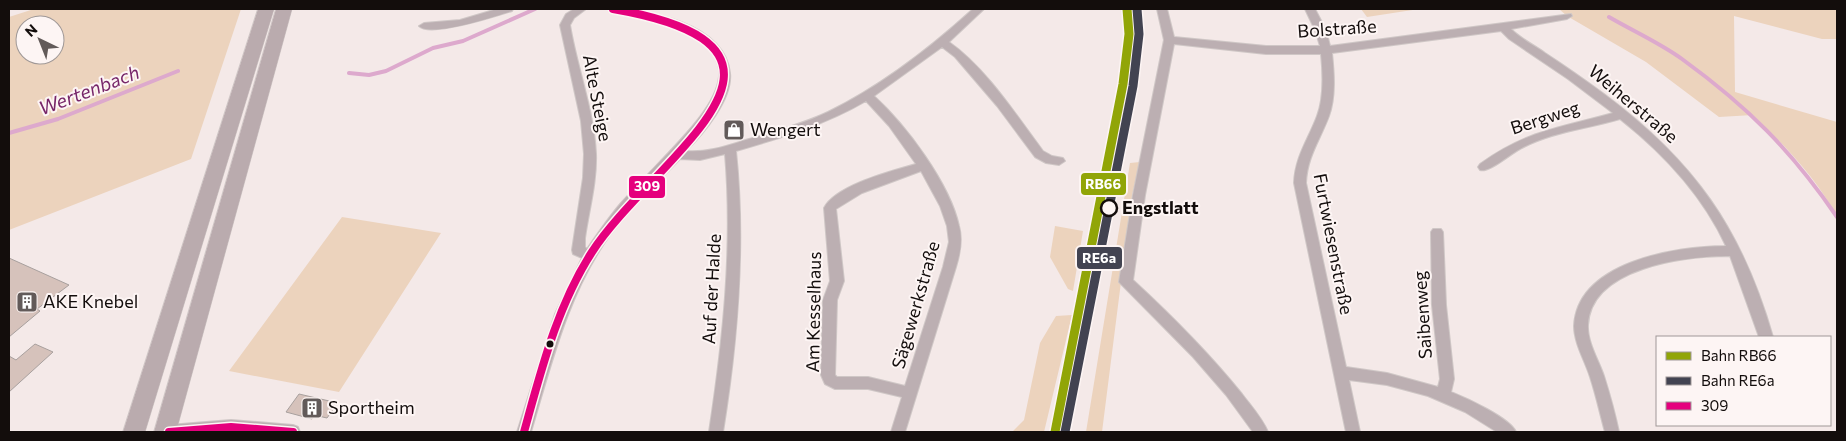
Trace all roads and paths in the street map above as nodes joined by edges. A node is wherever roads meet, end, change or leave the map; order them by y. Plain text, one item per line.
1 (266, 9) edge
2 (284, 9) edge
3 (508, 9) edge
4 (581, 9) edge
5 (612, 9) edge
6 (979, 9) edge
7 (1162, 9) edge
8 (1310, 9) edge
9 (1567, 16) dead end
10 (424, 26) dead end
11 (1503, 27) junction
12 (1169, 40) junction
13 (942, 42) junction
14 (1327, 50) junction
15 (866, 95) junction
16 (1623, 114) junction
17 (730, 148) junction
18 (676, 153) junction
19 (1059, 161) dead end
20 (924, 166) junction
21 (1484, 167) dead end
22 (1437, 232) dead end
23 (1734, 251) junction
24 (588, 256) junction
25 (1766, 336) edge
26 (1341, 374) junction
27 (910, 393) junction
28 (1443, 394) junction
29 (134, 432) edge
30 (167, 432) edge
31 (293, 432) edge
32 (524, 432) edge
33 (716, 432) edge
34 (898, 432) edge
35 (1261, 432) edge
36 (1353, 432) edge
37 (1509, 432) edge
38 (1612, 432) edge

1 - 29 highway
2 - 30 highway
3 - 10 street
4 - 24 street, Alte Steige
5 - 18 street
6 - 13 street
7 - 12 street
8 - 14 street, Furtwiesenstraße
9 - 11 street, Bolstraße
11 - 14 street, Bolstraße
11 - 16 street, Weiherstraße
12 - 14 street, Bolstraße
12 - 35 street
13 - 15 street
13 - 19 street
14 - 26 street, Furtwiesenstraße
15 - 17 street
15 - 20 street, Sägewerkstraße
16 - 21 street, Bergweg
16 - 23 street, Weiherstraße
17 - 18 street
17 - 33 street, Auf der Halde
18 - 24 street
20 - 27 street, Sägewerkstraße
20 - 27 street, Am Kesselhaus
22 - 28 street, Saibenweg
23 - 25 street, Weiherstraße
23 - 38 street
24 - 32 street
26 - 28 street
26 - 36 street, Furtwiesenstraße
27 - 34 street, Sägewerkstraße
28 - 37 street
30 - 31 street

